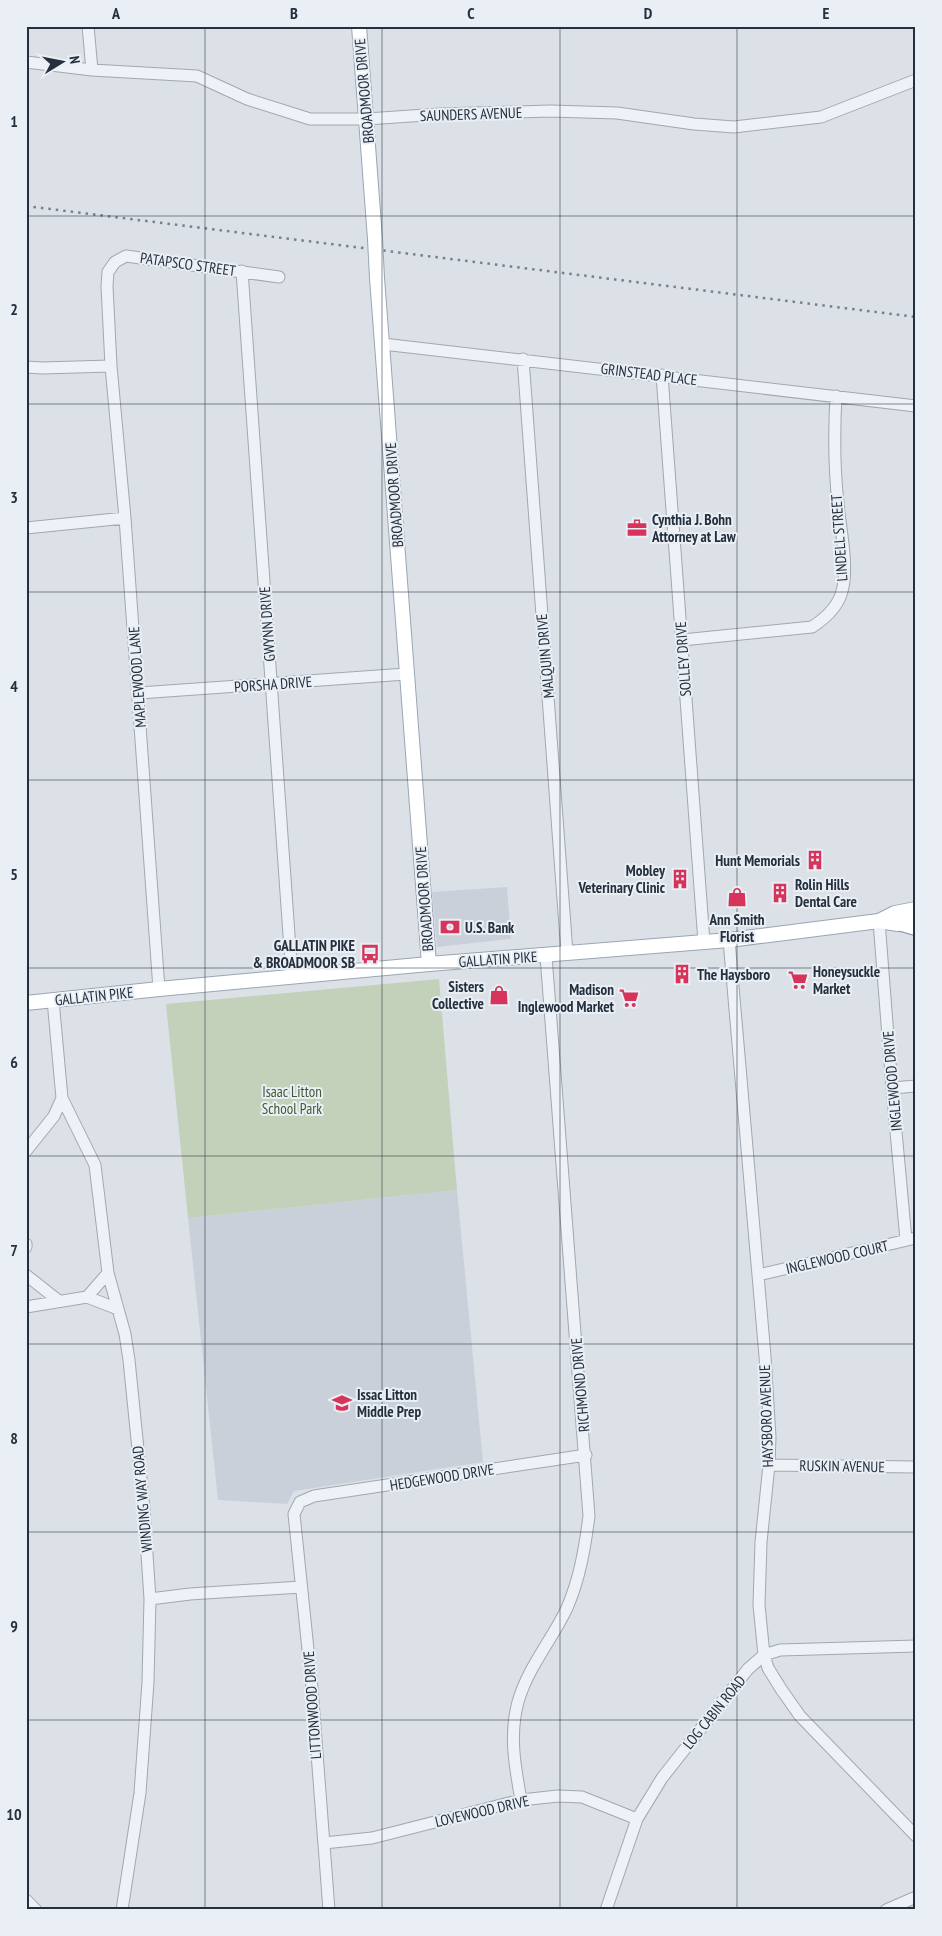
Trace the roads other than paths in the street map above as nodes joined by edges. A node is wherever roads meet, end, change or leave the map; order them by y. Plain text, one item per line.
1 (88, 26) edge
2 (359, 26) edge
3 (26, 62) edge
4 (92, 70) junction
5 (916, 80) edge
6 (367, 119) junction
7 (242, 271) junction
8 (279, 277) dead end
9 (383, 344) junction
10 (523, 359) junction
11 (111, 366) junction
12 (26, 367) edge
13 (662, 375) junction
14 (836, 396) junction
15 (916, 406) edge
16 (125, 518) junction
17 (26, 528) edge
18 (682, 640) junction
19 (406, 674) junction
20 (271, 684) junction
21 (139, 693) junction
22 (916, 909) edge
23 (879, 921) junction
24 (911, 924) edge
25 (729, 940) junction
26 (704, 942) junction
27 (567, 953) junction
28 (546, 956) junction
29 (429, 964) junction
30 (292, 977) junction
31 (159, 989) junction
32 (53, 1000) junction
33 (26, 1003) edge
34 (916, 1086) edge
35 (892, 1088) junction
36 (62, 1098) junction
37 (26, 1151) edge
38 (911, 1239) edge
39 (108, 1273) junction
40 (26, 1275) edge
41 (758, 1275) junction
42 (87, 1297) junction
43 (59, 1302) junction
44 (26, 1307) edge
45 (118, 1309) junction
46 (586, 1455) junction
47 (769, 1465) junction
48 (916, 1468) edge
49 (300, 1502) joint
50 (302, 1587) junction
51 (150, 1598) junction
52 (916, 1646) edge
53 (764, 1655) junction
54 (520, 1800) junction
55 (637, 1819) junction
56 (916, 1836) edge
57 (324, 1843) junction
58 (916, 1897) edge
59 (26, 1900) edge
60 (36, 1910) edge
61 (122, 1910) edge
62 (329, 1910) edge
63 (606, 1910) edge
64 (886, 1910) edge

1 - 4 street
2 - 6 main road, BROADMOOR DRIVE
3 - 4 street, SAUNDERS AVENUE
4 - 6 street, SAUNDERS AVENUE
5 - 6 street, SAUNDERS AVENUE
6 - 9 main road, BROADMOOR DRIVE, bridge
7 - 8 street, PATAPSCO STREET
7 - 11 street, PATAPSCO STREET
7 - 20 street, GWYNN DRIVE
9 - 10 street, GRINSTEAD PLACE
9 - 19 main road, BROADMOOR DRIVE
10 - 13 street, GRINSTEAD PLACE
10 - 27 street, MALQUIN DRIVE
11 - 12 street
11 - 16 street, MAPLEWOOD LANE
13 - 14 street, GRINSTEAD PLACE
13 - 18 street, SOLLEY DRIVE
14 - 15 street, GRINSTEAD PLACE
14 - 18 street, LINDELL STREET
16 - 17 street
16 - 21 street, MAPLEWOOD LANE
18 - 26 street, SOLLEY DRIVE
19 - 20 street, PORSHA DRIVE
19 - 29 main road, BROADMOOR DRIVE
20 - 21 street, PORSHA DRIVE
20 - 30 street, GWYNN DRIVE
21 - 31 street, MAPLEWOOD LANE
22 - 23 main road, GALLATIN PIKE
23 - 24 main road, GALLATIN PIKE
23 - 25 main road, GALLATIN PIKE
23 - 35 street, INGLEWOOD DRIVE
25 - 26 main road, GALLATIN PIKE
25 - 41 street, HAYSBORO AVENUE
26 - 27 main road, GALLATIN PIKE
27 - 28 main road, GALLATIN PIKE
28 - 29 main road, GALLATIN PIKE
28 - 46 street, RICHMOND DRIVE
29 - 30 main road, GALLATIN PIKE
30 - 31 main road, GALLATIN PIKE
31 - 32 main road, GALLATIN PIKE
32 - 33 main road, GALLATIN PIKE
32 - 36 street
34 - 35 street
35 - 38 street, INGLEWOOD DRIVE
36 - 37 street
36 - 39 street, WINDING WAY ROAD
38 - 41 street, INGLEWOOD COURT
39 - 42 street
39 - 45 street, WINDING WAY ROAD
40 - 43 street
41 - 47 street, HAYSBORO AVENUE
42 - 43 street
42 - 45 street
43 - 44 street
45 - 51 street, WINDING WAY ROAD
46 - 49 street, HEDGEWOOD DRIVE
46 - 54 street, RICHMOND DRIVE
47 - 48 street, RUSKIN AVENUE
47 - 53 street, HAYSBORO AVENUE
49 - 50 street, LITTONWOOD DRIVE
50 - 51 street
50 - 57 street, LITTONWOOD DRIVE
51 - 61 street, WINDING WAY ROAD
52 - 53 street
53 - 55 street, LOG CABIN ROAD
53 - 56 street, HAYSBORO AVENUE
54 - 55 street, LOVEWOOD DRIVE
54 - 57 street, LOVEWOOD DRIVE
55 - 63 street, LOG CABIN ROAD
57 - 62 street, LITTONWOOD DRIVE
58 - 64 street
59 - 60 street

